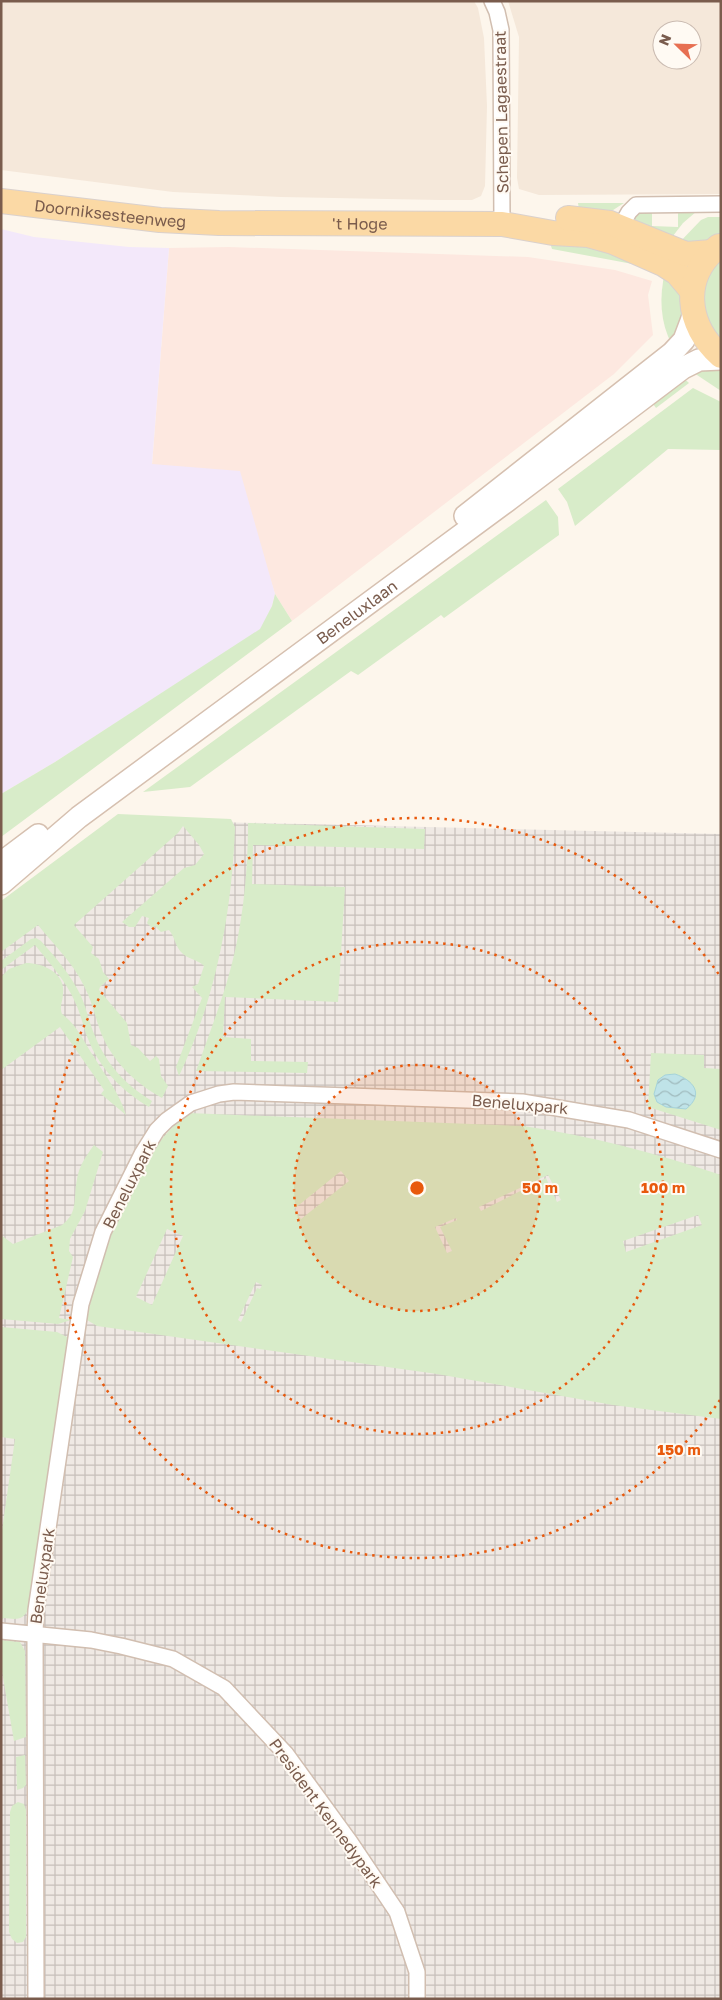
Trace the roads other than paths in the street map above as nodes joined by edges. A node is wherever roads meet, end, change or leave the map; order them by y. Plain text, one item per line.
1 (492, 1) edge
2 (1, 201) edge
3 (721, 204) edge
4 (219, 223) joint
5 (502, 224) junction
6 (616, 234) junction
7 (716, 248) edge
8 (692, 290) junction
9 (693, 316) junction
10 (721, 357) edge
11 (1, 863) edge
12 (1, 884) edge
13 (721, 1150) edge
14 (1, 1631) edge
15 (35, 1633) junction
16 (36, 1999) edge
17 (417, 1999) edge

1 - 5 street, Schepen Lagaestraat
2 - 4 main road, Doorniksesteenweg
3 - 6 street
4 - 5 main road, 't Hoge
5 - 6 main road, 't Hoge
6 - 7 main road, 't Hoge
6 - 8 main road, 't Hoge
7 - 8 main road
8 - 9 main road
9 - 10 main road
9 - 11 main road, Beneluxlaan
10 - 12 main road, Beneluxlaan
13 - 15 street, Beneluxpark
14 - 15 street, President Kennedypark
15 - 16 street
15 - 17 street, President Kennedypark

